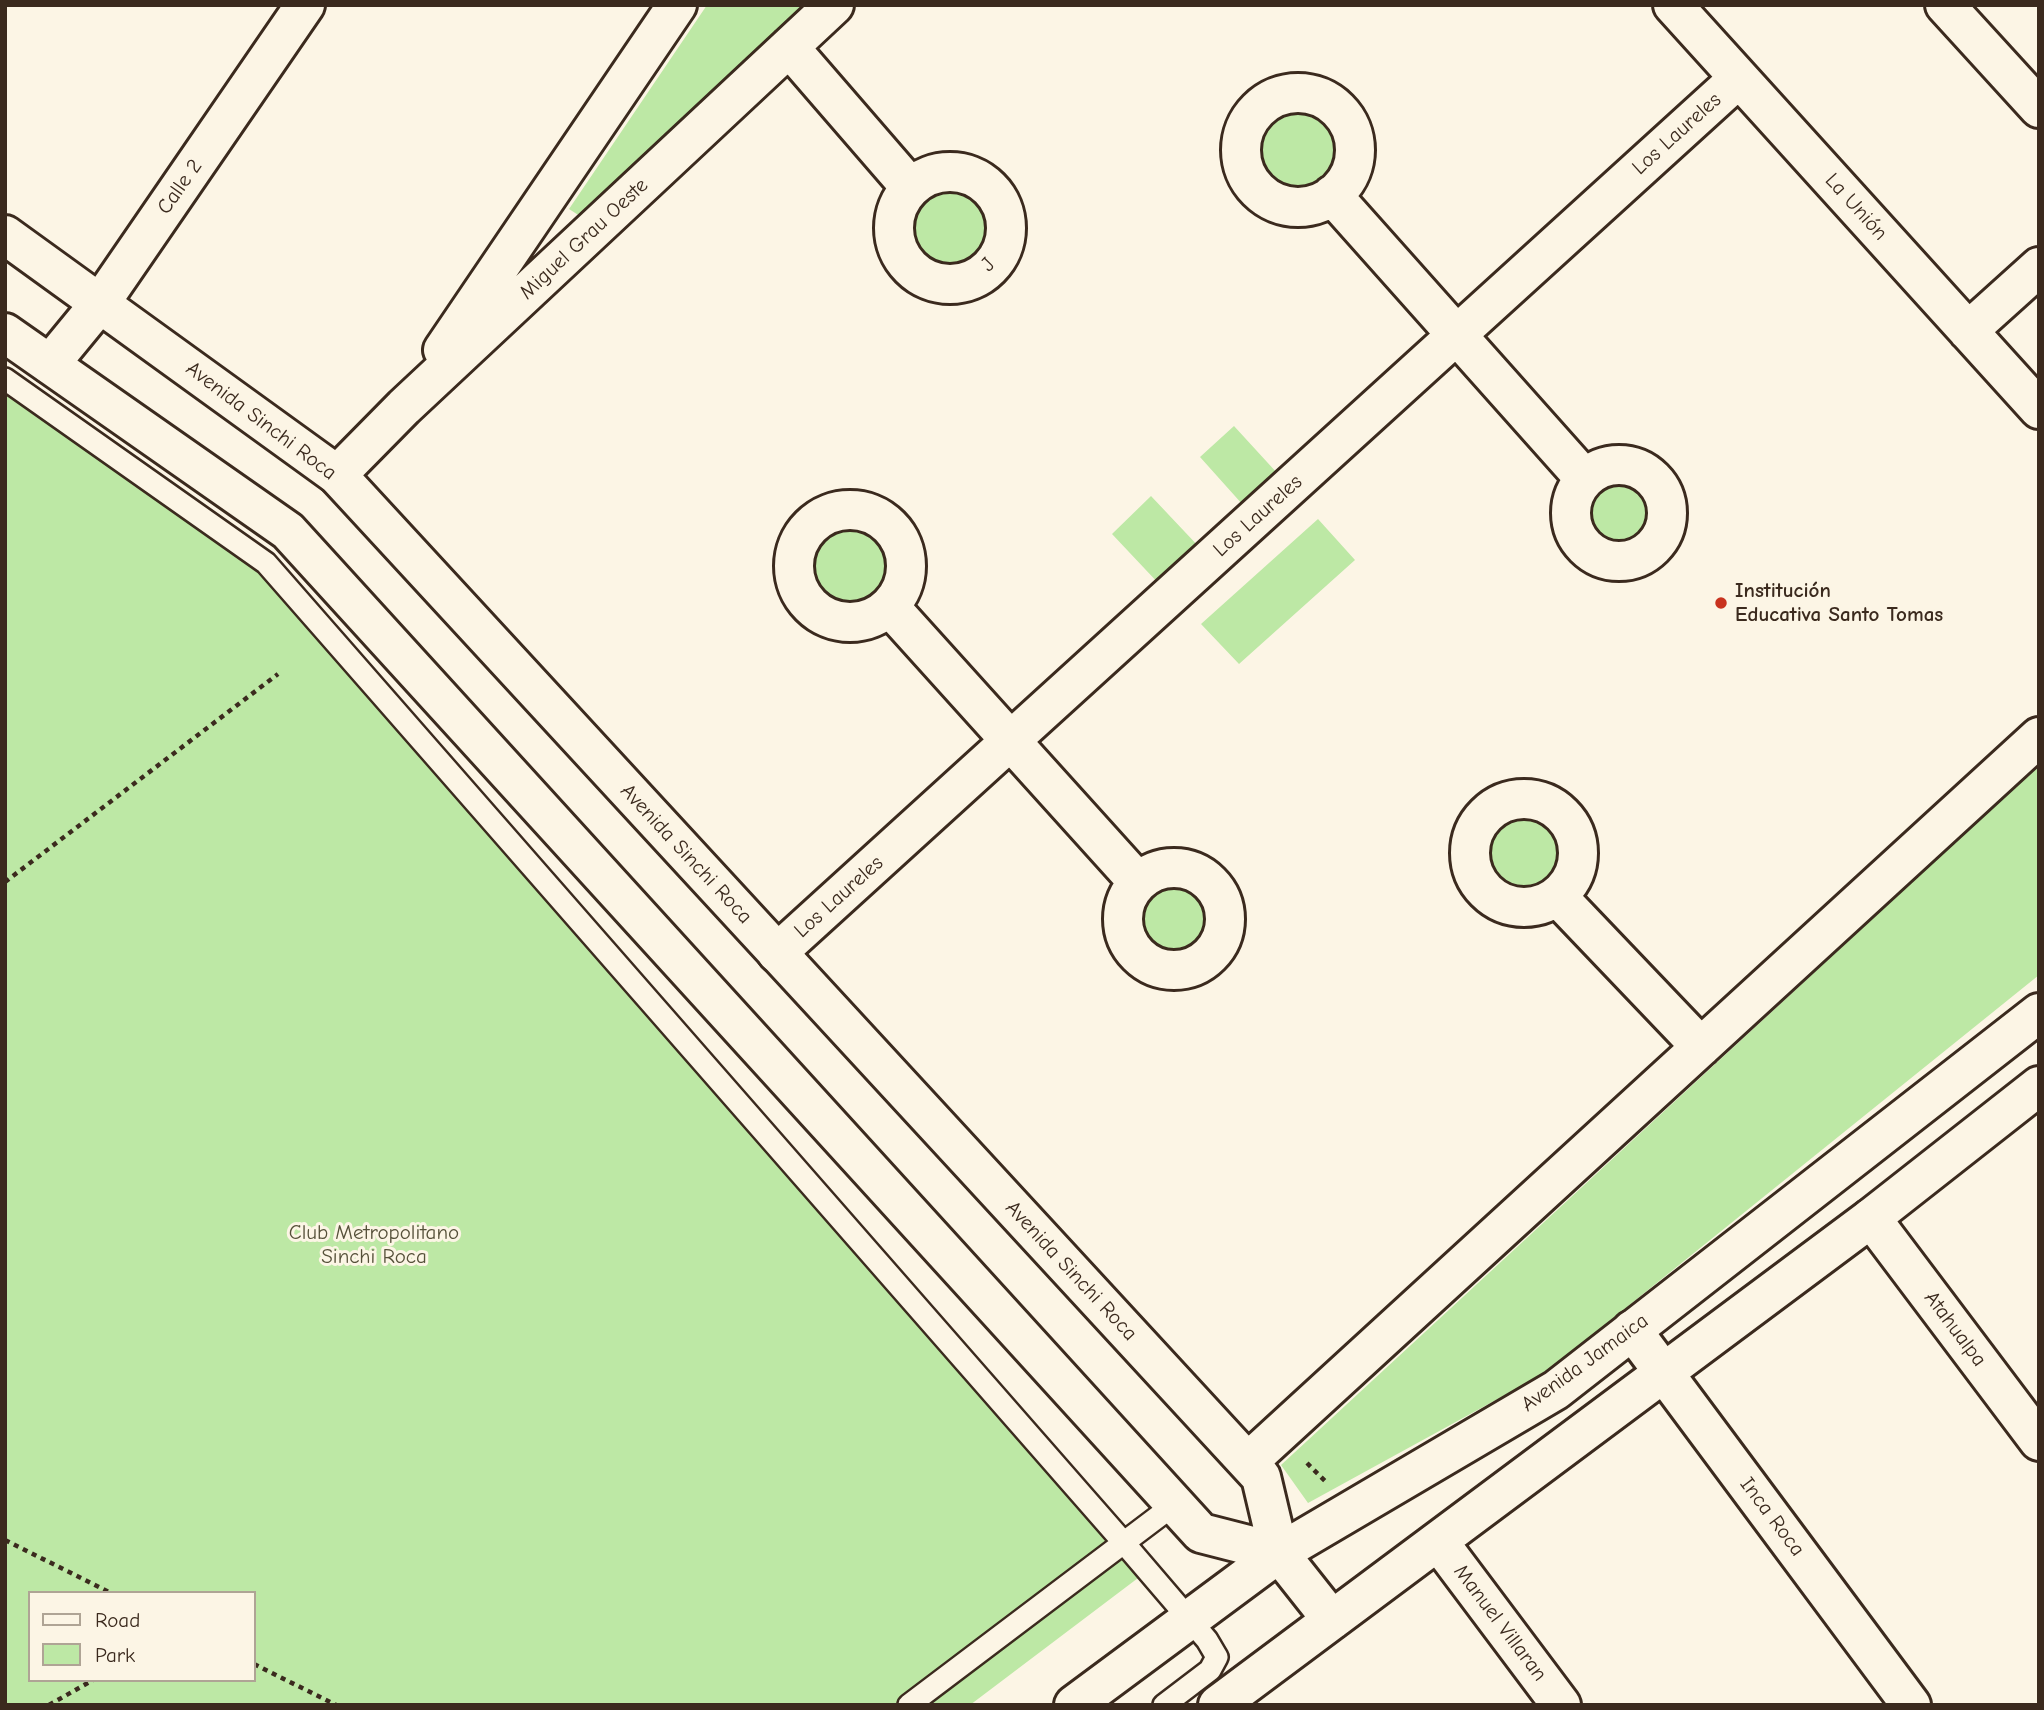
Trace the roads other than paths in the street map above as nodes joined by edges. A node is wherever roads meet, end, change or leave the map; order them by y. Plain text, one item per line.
1 (305, 5) edge
2 (677, 5) edge
3 (834, 5) edge
4 (1673, 5) edge
5 (1951, 7) edge
6 (789, 47) junction
7 (1739, 78) junction
8 (2039, 108) edge
9 (911, 188) dead end
10 (1332, 195) dead end
11 (5, 235) edge
12 (2039, 267) edge
13 (101, 302) junction
14 (1968, 331) junction
15 (5, 333) edge
16 (1458, 335) junction
17 (50, 364) junction
18 (5, 379) edge
19 (404, 407) junction
20 (2039, 410) edge
21 (337, 475) junction
22 (1586, 480) dead end
23 (889, 606) dead end
24 (2039, 737) edge
25 (1012, 739) junction
26 (1138, 882) dead end
27 (1557, 896) dead end
28 (777, 953) junction
29 (2039, 1014) edge
30 (1701, 1047) junction
31 (2039, 1086) edge
32 (1871, 1218) junction
33 (1632, 1330) junction
34 (1664, 1372) junction
35 (2039, 1441) edge
36 (1248, 1462) junction
37 (1175, 1504) junction
38 (1438, 1541) junction
39 (1124, 1543) junction
40 (1279, 1553) junction
41 (1190, 1619) junction
42 (1332, 1620) junction
43 (909, 1705) edge
44 (1074, 1705) edge
45 (1164, 1705) edge
46 (1219, 1705) edge
47 (1561, 1705) edge
48 (1910, 1705) edge

1 - 13 street, Calle 2
2 - 19 street
3 - 6 street, Miguel Grau Oeste
4 - 7 street, La Unión
5 - 8 street
6 - 9 street
6 - 19 street, Miguel Grau Oeste
7 - 14 street, La Unión
7 - 16 street, Los Laureles
10 - 16 street
11 - 13 street, Avenida Sinchi Roca
12 - 14 street
13 - 17 street, Calle 2
13 - 21 street, Avenida Sinchi Roca
14 - 20 street, La Unión
15 - 17 street
16 - 22 street
16 - 25 street, Los Laureles
17 - 37 street
18 - 39 lane
19 - 21 street, Miguel Grau Oeste
21 - 28 street, Avenida Sinchi Roca
23 - 25 street
24 - 30 street
25 - 26 street
25 - 28 street, Los Laureles
27 - 30 street
28 - 36 street, Avenida Sinchi Roca
29 - 33 street, Avenida Jamaica
30 - 36 street
31 - 32 street
32 - 34 street
32 - 35 street, Atahualpa
33 - 34 street, Inca Roca
33 - 40 street, Avenida Jamaica
34 - 38 street
34 - 48 street, Inca Roca
36 - 40 street, Avenida Sinchi Roca
37 - 39 lane
37 - 40 street
38 - 42 street
38 - 47 street, Manuel Villaran
39 - 41 lane
39 - 43 lane
40 - 41 street, Avenida Jamaica
40 - 42 street, Avenida Sinchi Roca
41 - 44 street, Avenida Jamaica
41 - 45 lane
42 - 46 street

